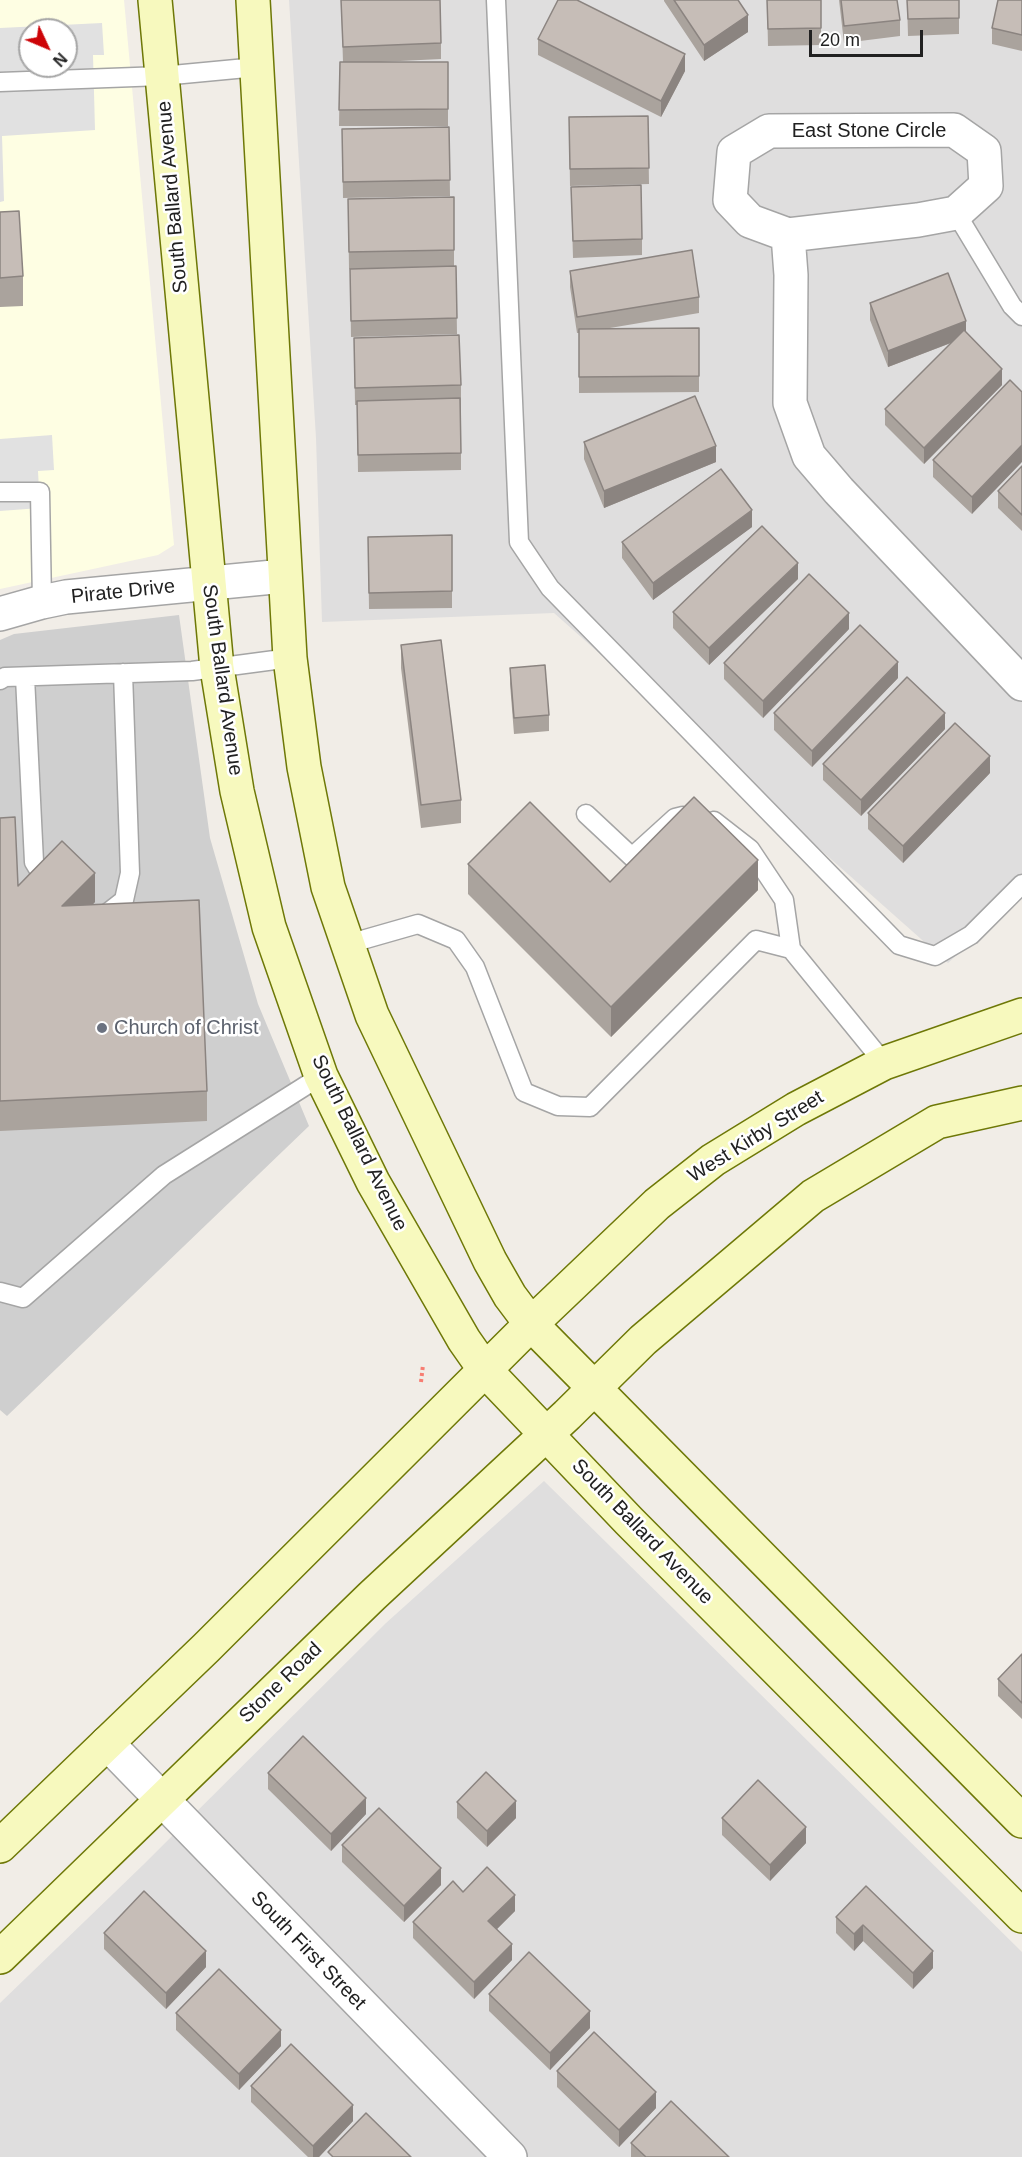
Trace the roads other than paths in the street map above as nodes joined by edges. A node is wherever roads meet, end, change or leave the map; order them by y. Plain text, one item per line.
1 (155, 0) edge
2 (253, 0) edge
3 (496, 0) edge
4 (257, 67) junction
5 (162, 76) junction
6 (0, 82) edge
7 (956, 213) junction
8 (788, 235) junction
9 (1022, 316) edge
10 (0, 492) edge
11 (284, 576) junction
12 (208, 584) junction
13 (42, 602) junction
14 (0, 614) edge
15 (290, 658) junction
16 (217, 668) junction
17 (123, 673) junction
18 (25, 677) junction
19 (0, 680) edge
20 (1022, 684) edge
21 (586, 814) dead end
22 (1022, 884) edge
23 (48, 885) edge
24 (81, 916) edge
25 (348, 944) junction
26 (791, 949) junction
27 (1022, 1015) edge
28 (884, 1063) junction
29 (321, 1076) junction
30 (1022, 1102) edge
31 (0, 1292) edge
32 (531, 1324) junction
33 (485, 1370) junction
34 (595, 1388) junction
35 (557, 1424) junction
36 (107, 1743) junction
37 (161, 1799) junction
38 (1022, 1821) edge
39 (0, 1846) edge
40 (1022, 1916) edge
41 (0, 1957) edge
42 (510, 2157) edge

1 - 5 main road, South Ballard Avenue
2 - 4 main road
3 - 22 lane
4 - 5 lane
4 - 11 main road
5 - 6 lane
5 - 12 main road, South Ballard Avenue
7 - 8 street, East Stone Circle
7 - 8 street, East Stone Circle
7 - 9 lane
8 - 20 street
10 - 13 lane
11 - 12 street, Pirate Drive
11 - 15 main road
12 - 13 street, Pirate Drive
12 - 16 main road, South Ballard Avenue
13 - 14 street, Pirate Drive
15 - 16 lane
15 - 25 main road
16 - 17 lane
16 - 29 main road, South Ballard Avenue
17 - 18 lane
17 - 24 lane
18 - 19 lane
18 - 23 lane
21 - 26 lane
25 - 26 lane
25 - 32 main road
26 - 28 lane
27 - 28 main road, West Kirby Street
28 - 32 main road, West Kirby Street
29 - 31 lane
29 - 33 main road, South Ballard Avenue
30 - 34 main road
32 - 33 main road
32 - 34 main road
33 - 35 main road, South Ballard Avenue
33 - 36 main road
34 - 35 main road
34 - 38 main road
35 - 37 main road, Stone Road
35 - 40 main road, South Ballard Avenue
36 - 37 street, South First Street
36 - 39 main road
37 - 41 main road, Stone Road
37 - 42 street, South First Street

